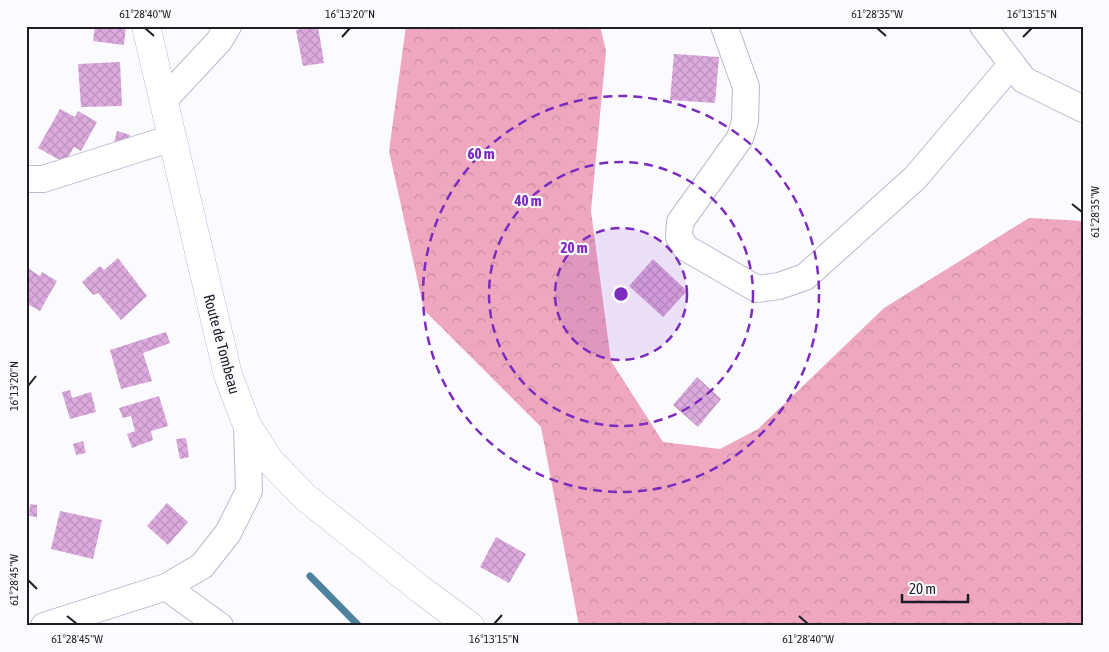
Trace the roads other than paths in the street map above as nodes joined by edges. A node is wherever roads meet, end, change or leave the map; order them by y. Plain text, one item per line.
1 (146, 26) edge
2 (228, 26) edge
3 (724, 26) edge
4 (983, 26) edge
5 (1012, 64) junction
6 (164, 100) junction
7 (1083, 109) edge
8 (172, 138) junction
9 (26, 179) edge
10 (246, 425) junction
11 (166, 587) junction
12 (44, 626) edge
13 (220, 626) edge
14 (470, 626) edge

1 - 6 main road, Route de Tombeau
2 - 6 street
3 - 5 street
4 - 5 street
5 - 7 street
6 - 8 main road, Route de Tombeau
8 - 9 street
8 - 10 main road, Route de Tombeau
10 - 11 street
10 - 14 main road, Route de Tombeau
11 - 12 street
11 - 13 street

